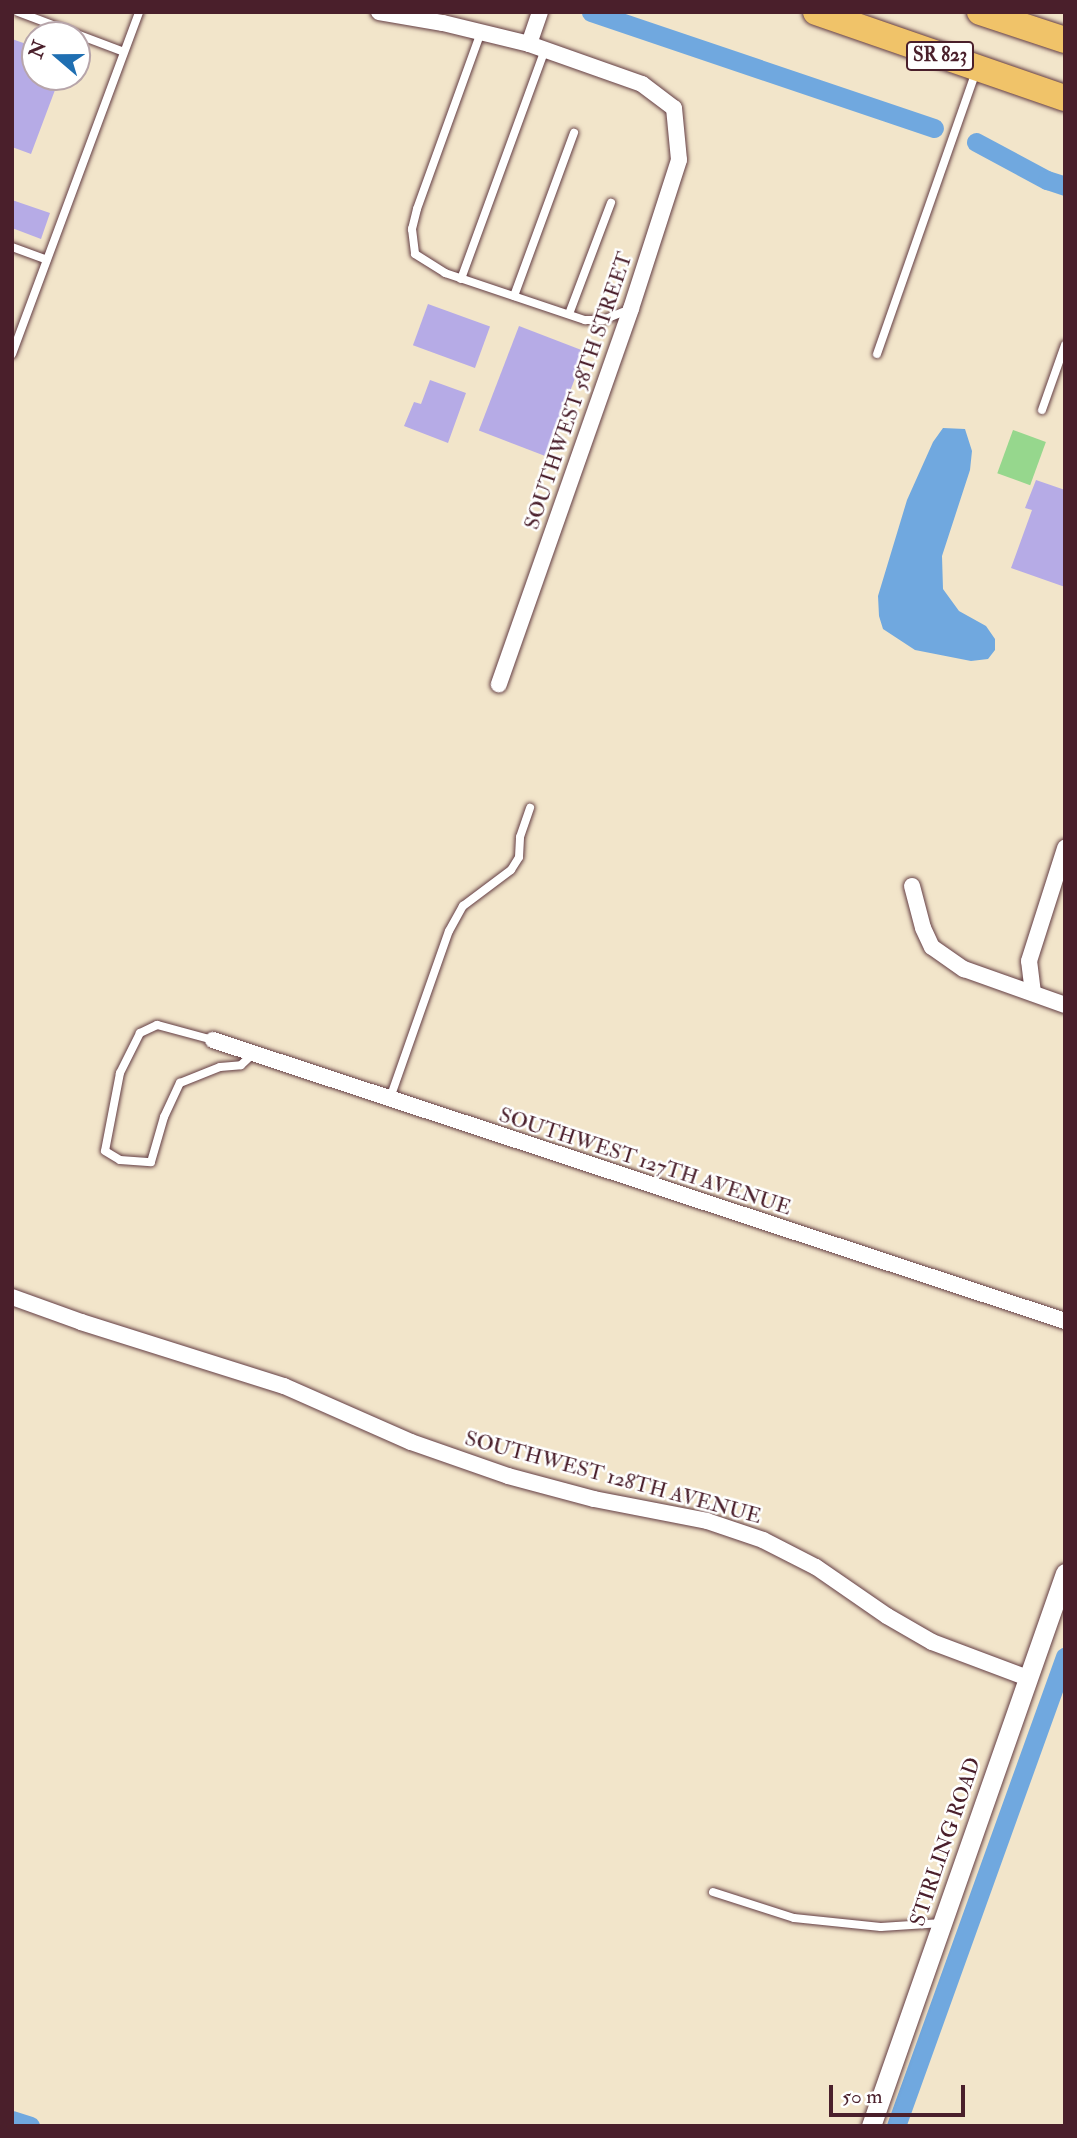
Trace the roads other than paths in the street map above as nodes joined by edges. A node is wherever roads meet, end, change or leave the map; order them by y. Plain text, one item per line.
1 (139, 12) edge
2 (379, 12) edge
3 (540, 12) edge
4 (817, 12) edge
5 (980, 12) edge
6 (15, 13) edge
7 (481, 32) junction
8 (1065, 40) edge
9 (529, 44) junction
10 (545, 50) junction
11 (124, 52) junction
12 (977, 69) junction
13 (1065, 98) edge
14 (575, 133) dead end
15 (611, 203) dead end
16 (12, 247) edge
17 (47, 260) junction
18 (461, 279) junction
19 (514, 296) junction
20 (631, 309) junction
21 (569, 314) junction
22 (1065, 345) edge
23 (12, 354) edge
24 (877, 354) dead end
25 (1042, 410) dead end
26 (499, 684) dead end
27 (530, 808) dead end
28 (1065, 848) edge
29 (912, 886) dead end
30 (1033, 993) junction
31 (1065, 1005) edge
32 (213, 1040) joint
33 (254, 1054) junction
34 (389, 1101) junction
35 (12, 1297) edge
36 (1065, 1321) edge
37 (1065, 1573) edge
38 (1028, 1678) junction
39 (713, 1892) dead end
40 (942, 1923) junction
41 (871, 2126) edge

1 - 11 lane
2 - 7 street
3 - 9 street
4 - 12 highway, SR 823
5 - 8 highway, SR 823
6 - 11 lane
7 - 9 street
7 - 18 lane
9 - 10 street
10 - 18 lane
10 - 20 street, SOUTHWEST 58TH STREET
11 - 17 lane
12 - 13 highway, SR 823
12 - 24 lane
14 - 19 lane
15 - 21 lane
16 - 17 lane
17 - 23 lane
18 - 19 lane
19 - 21 lane
20 - 21 lane
20 - 26 street, SOUTHWEST 58TH STREET
22 - 25 lane
27 - 34 lane
28 - 30 street
29 - 30 street
30 - 31 street
32 - 33 street, SOUTHWEST 127TH AVENUE
32 - 33 lane
33 - 34 street, SOUTHWEST 127TH AVENUE
34 - 36 street, SOUTHWEST 127TH AVENUE
35 - 38 street, SOUTHWEST 128TH AVENUE
37 - 38 street, STIRLING ROAD
38 - 40 street, STIRLING ROAD
39 - 40 lane
40 - 41 street, STIRLING ROAD

